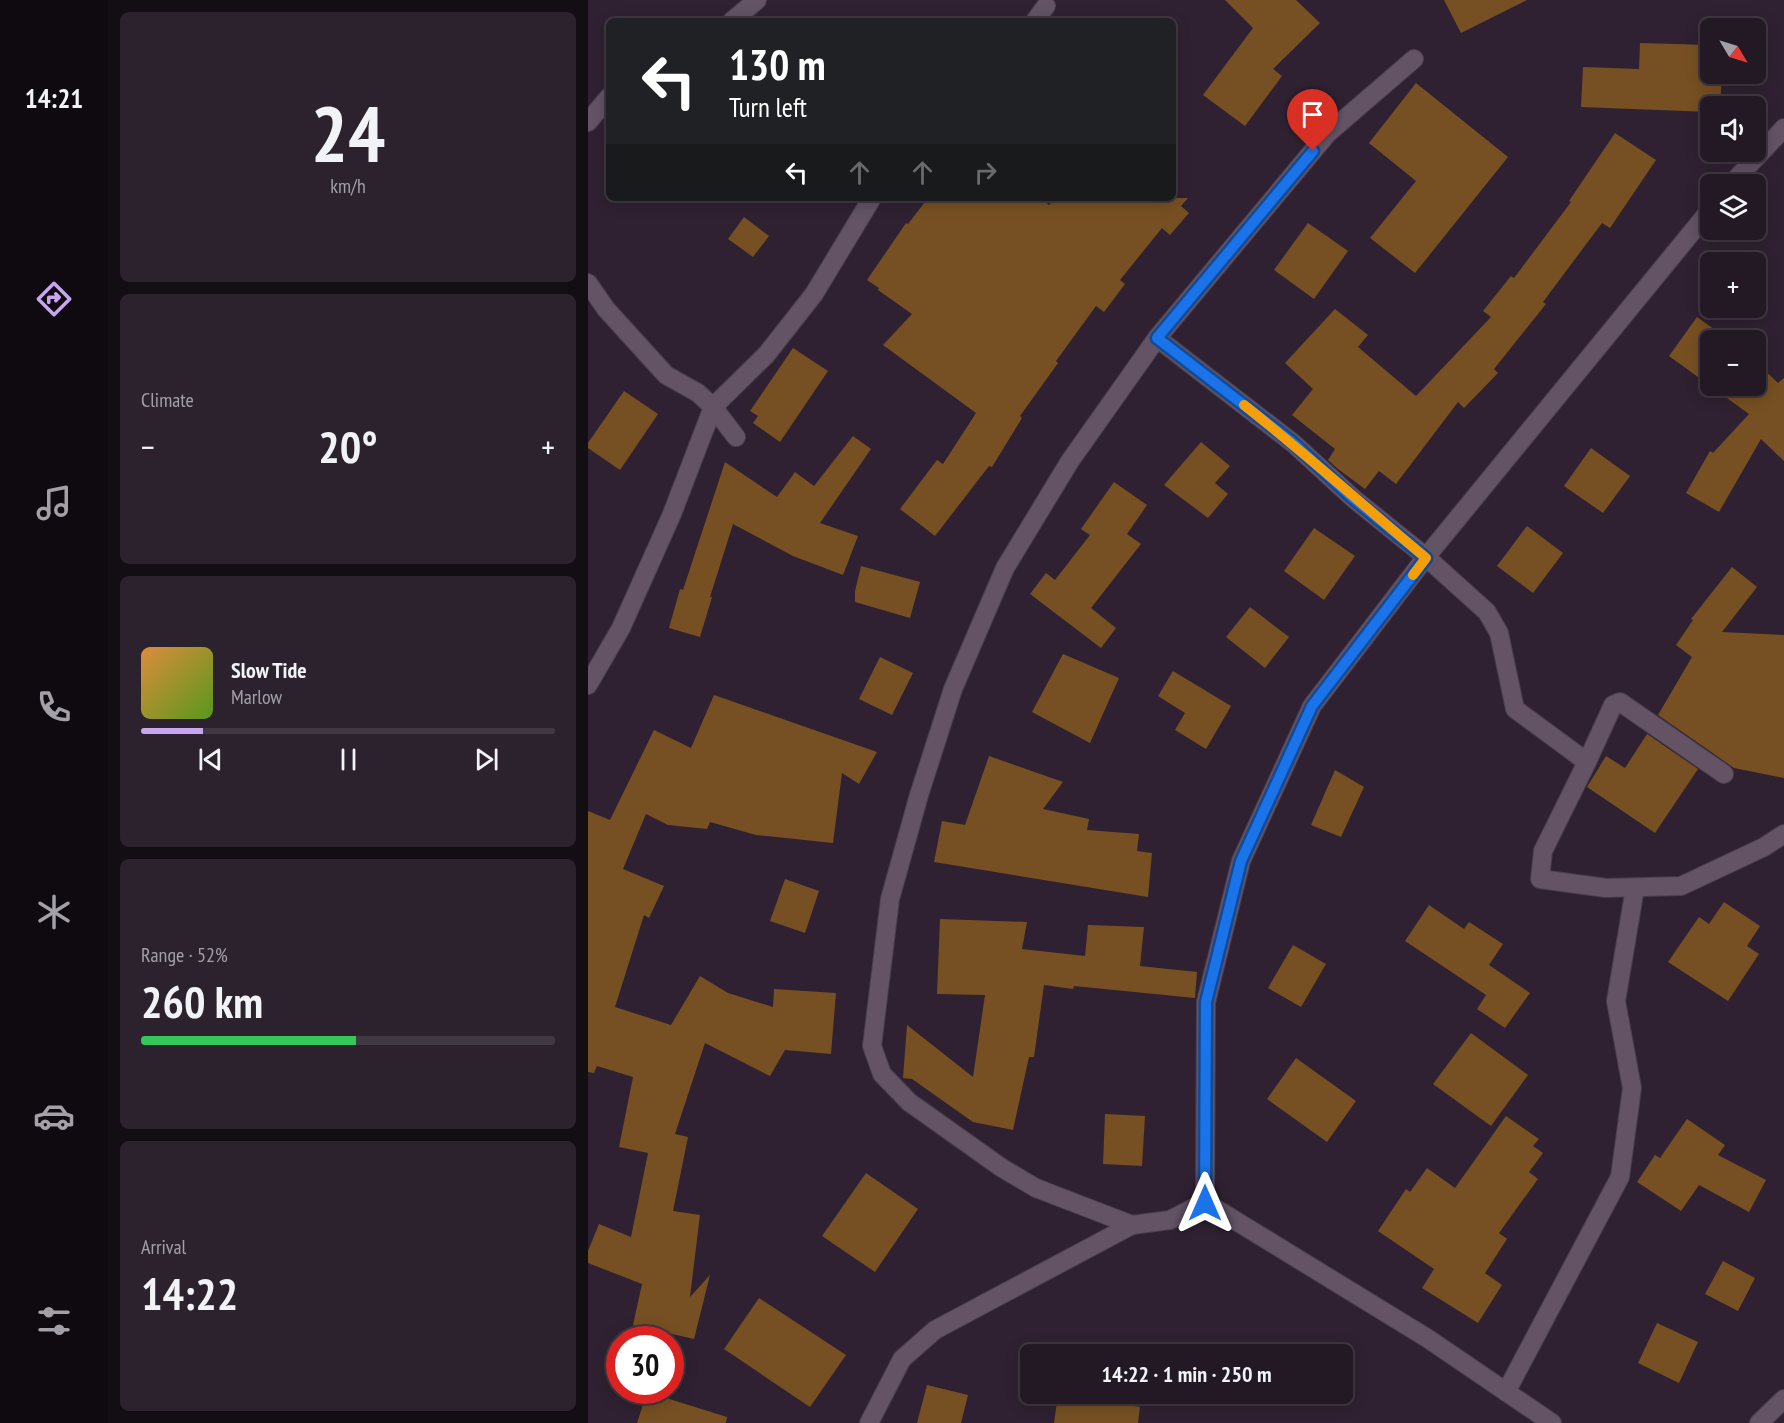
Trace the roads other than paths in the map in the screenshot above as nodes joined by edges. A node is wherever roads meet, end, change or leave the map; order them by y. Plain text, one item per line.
1 (757, 0) edge
2 (1046, 6) dead end
3 (736, 18) edge
4 (1037, 18) edge
5 (1414, 59) dead end
6 (606, 101) edge
7 (588, 122) edge
8 (1784, 128) edge
9 (1740, 174) edge
10 (870, 201) edge
11 (1700, 222) edge
12 (588, 283) edge
13 (1157, 338) junction
14 (712, 407) junction
15 (736, 437) dead end
16 (1426, 558) junction
17 (588, 685) edge
18 (1587, 762) junction
19 (1724, 774) dead end
20 (1784, 834) edge
21 (1635, 888) junction
22 (1205, 1203) junction
23 (1132, 1225) junction
24 (1506, 1392) junction
25 (1784, 1399) edge
26 (869, 1423) edge
27 (1552, 1423) edge
28 (1759, 1423) edge

1 - 3 street
2 - 4 street
5 - 13 street
6 - 7 street
8 - 9 street
10 - 14 street
11 - 16 street
12 - 14 street
13 - 16 street
13 - 23 street
14 - 15 street
14 - 17 street
16 - 18 street
16 - 22 street
18 - 19 street
18 - 21 street
20 - 21 street
21 - 24 street
22 - 23 street
22 - 24 street
23 - 26 street
24 - 27 street
25 - 28 street

